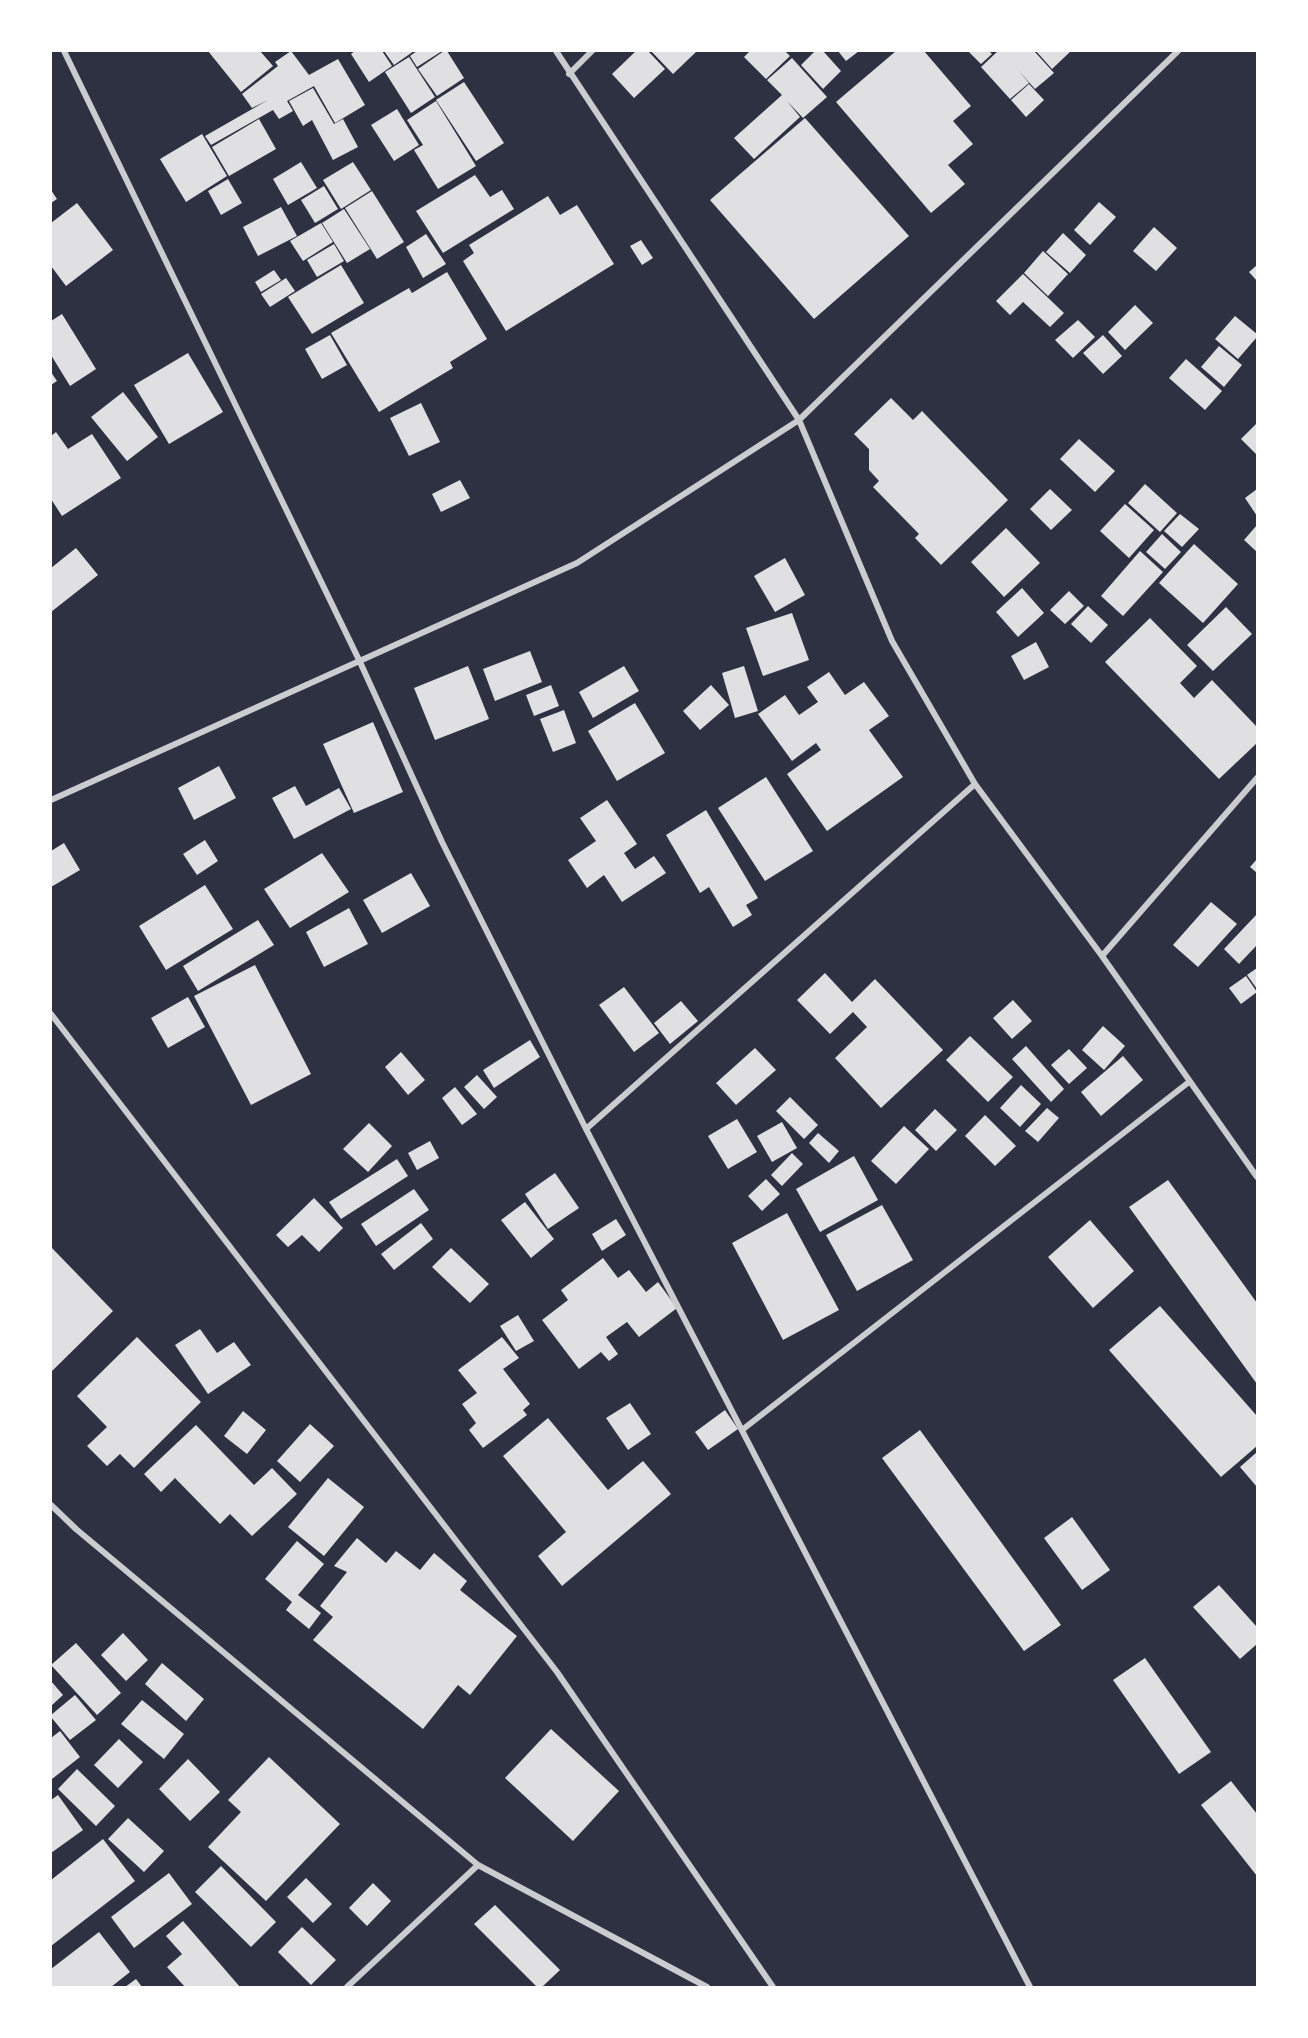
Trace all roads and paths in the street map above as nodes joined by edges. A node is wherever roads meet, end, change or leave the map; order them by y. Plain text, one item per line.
1 (64, 51) edge
2 (556, 51) edge
3 (592, 51) edge
4 (1178, 51) edge
5 (569, 74) junction
6 (799, 420) junction
7 (360, 662) junction
8 (1257, 778) edge
9 (975, 784) junction
10 (51, 800) edge
11 (1102, 956) junction
12 (51, 1014) edge
13 (1190, 1082) junction
14 (586, 1129) junction
15 (1257, 1177) edge
16 (742, 1430) junction
17 (51, 1505) edge
18 (478, 1864) junction
19 (347, 1987) edge
20 (707, 1987) edge
21 (773, 1987) edge
22 (1030, 1987) edge

1 - 7 street
2 - 5 street
3 - 5 street
4 - 6 street
5 - 6 street
6 - 7 street
6 - 9 street
7 - 10 street
7 - 14 street
8 - 11 street
9 - 11 street
9 - 14 street
11 - 13 street
12 - 21 street
13 - 15 street
13 - 16 street
14 - 16 street
16 - 22 street
17 - 18 street
18 - 19 street
18 - 20 street

